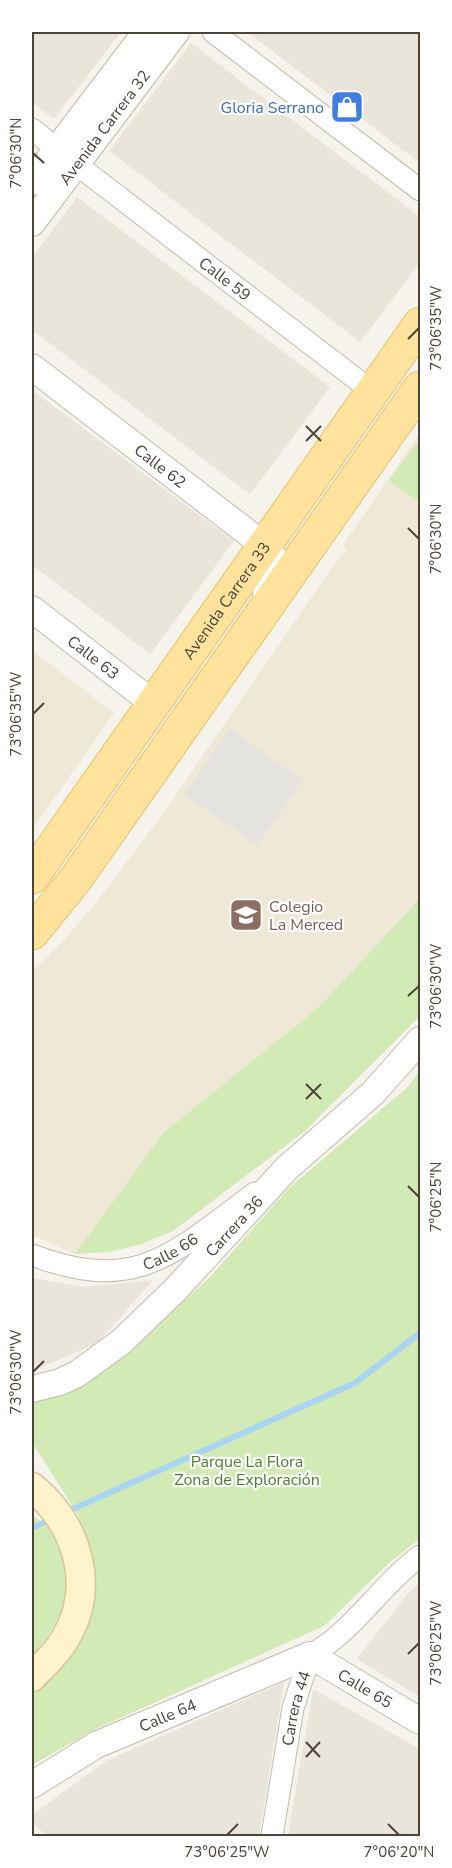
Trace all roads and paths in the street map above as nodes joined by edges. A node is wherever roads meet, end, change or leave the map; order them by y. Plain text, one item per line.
1 (146, 32) edge
2 (176, 32) edge
3 (213, 32) edge
4 (32, 129) edge
5 (67, 156) junction
6 (32, 182) edge
7 (420, 190) edge
8 (32, 223) edge
9 (420, 324) edge
10 (32, 368) edge
11 (420, 388) edge
12 (373, 392) junction
13 (271, 559) junction
14 (32, 609) edge
15 (213, 685) junction
16 (154, 704) junction
17 (32, 877) edge
18 (32, 933) edge
19 (420, 1040) edge
20 (287, 1168) junction
21 (32, 1255) edge
22 (32, 1389) edge
23 (32, 1470) edge
24 (49, 1506) edge
25 (420, 1556) edge
26 (310, 1655) junction
27 (32, 1677) edge
28 (420, 1721) edge
29 (32, 1785) edge
30 (272, 1836) edge

1 - 5 street, Avenida Carrera 32
2 - 5 street, Avenida Carrera 32
3 - 7 street
4 - 5 street, Calle 59
5 - 6 street, Avenida Carrera 32
5 - 8 street, Avenida Carrera 32
5 - 12 street, Calle 59
9 - 12 main road, Avenida Carrera 33
10 - 13 street, Calle 62
11 - 15 main road, Avenida Carrera 33
12 - 13 main road, Avenida Carrera 33
13 - 15 street, Avenida Carrera 33
13 - 16 main road, Avenida Carrera 33
14 - 16 street, Calle 63
15 - 18 main road, Avenida Carrera 33
16 - 17 main road, Avenida Carrera 33
19 - 20 street, Carrera 36
20 - 21 street, Calle 66
20 - 22 street, Carrera 36
23 - 24 street
24 - 27 main road
25 - 26 street, Carrera 44
26 - 28 street, Calle 65
26 - 29 street, Calle 64
26 - 30 street, Carrera 44

